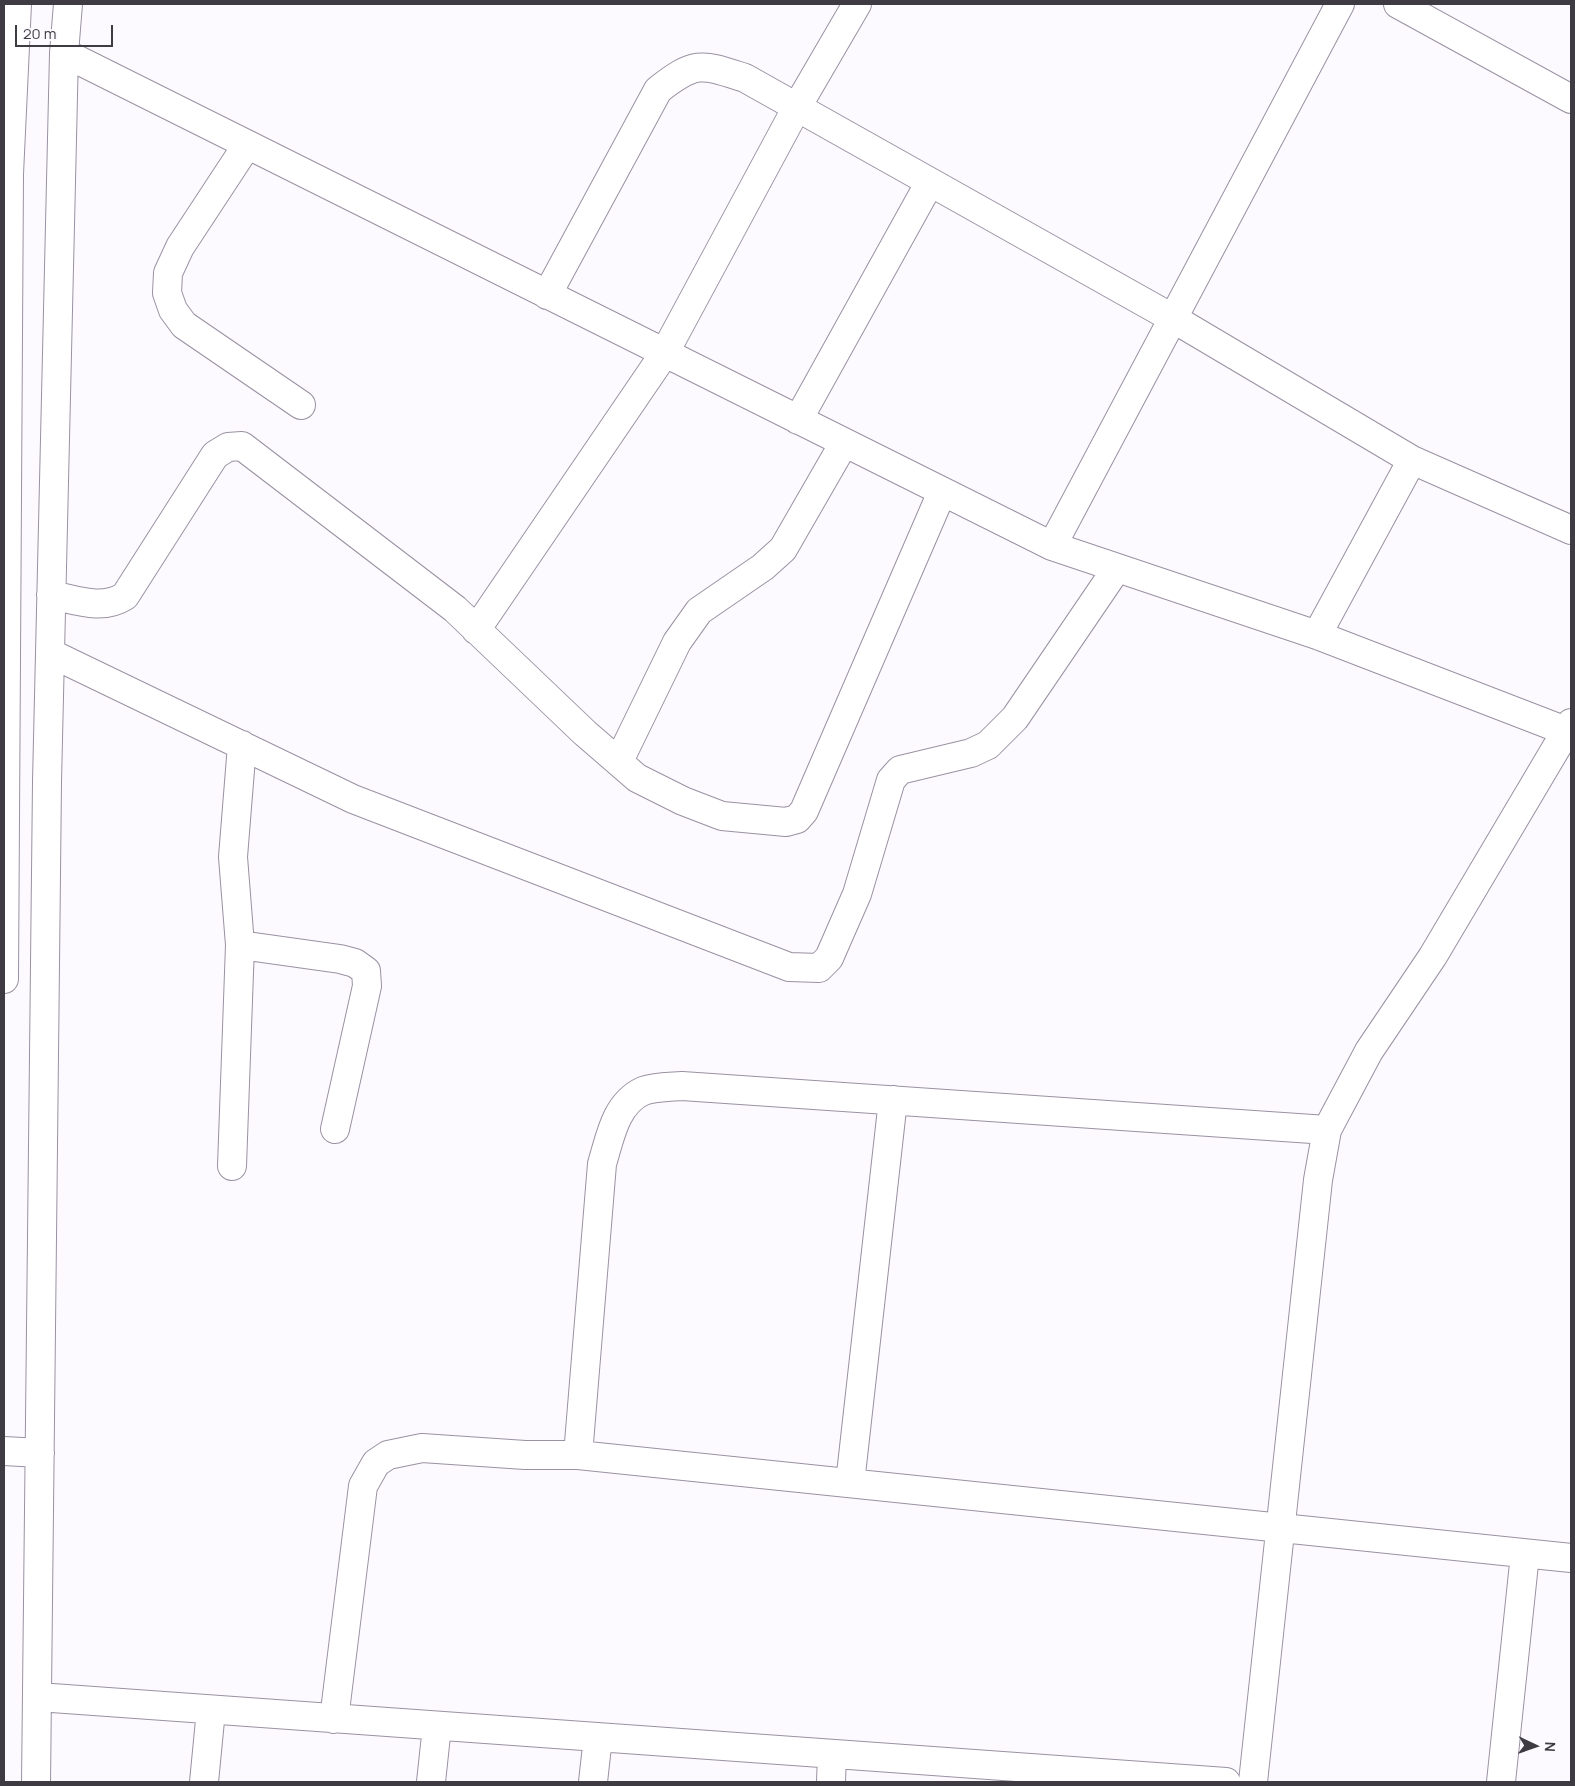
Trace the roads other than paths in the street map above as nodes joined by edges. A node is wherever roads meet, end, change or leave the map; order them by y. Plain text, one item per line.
1 (18, 4) edge
2 (68, 4) edge
3 (856, 4) edge
4 (1340, 4) edge
5 (1398, 4) edge
6 (64, 52) junction
7 (9, 62) edge
8 (1571, 100) edge
9 (797, 107) junction
10 (247, 145) junction
11 (930, 182) junction
12 (547, 295) junction
13 (1174, 319) junction
14 (664, 354) junction
15 (301, 405) dead end
16 (798, 420) junction
17 (844, 443) junction
18 (1412, 460) junction
19 (942, 492) junction
20 (1571, 530) edge
21 (1052, 546) junction
22 (1117, 568) junction
23 (51, 595) junction
24 (476, 630) junction
25 (1316, 635) junction
26 (50, 653) junction
27 (1569, 727) edge
28 (242, 745) junction
29 (618, 761) junction
30 (4, 782) edge
31 (240, 945) junction
32 (4, 979) edge
33 (893, 1100) junction
34 (335, 1129) dead end
35 (1327, 1130) junction
36 (232, 1166) dead end
37 (4, 1451) edge
38 (40, 1453) junction
39 (578, 1455) junction
40 (850, 1483) junction
41 (1279, 1529) junction
42 (1525, 1554) junction
43 (1571, 1558) edge
44 (38, 1698) junction
45 (211, 1710) junction
46 (334, 1718) junction
47 (437, 1726) junction
48 (598, 1737) junction
49 (832, 1754) junction
50 (36, 1782) edge
51 (204, 1782) edge
52 (431, 1782) edge
53 (594, 1782) edge
54 (831, 1782) edge
55 (1226, 1782) edge
56 (1253, 1782) edge
57 (1501, 1782) edge

1 - 7 street
2 - 6 street
3 - 9 street
4 - 13 street
5 - 8 street
6 - 10 street
6 - 23 street
7 - 30 street
9 - 11 street
9 - 12 street
9 - 14 street
10 - 12 street
10 - 15 street
11 - 13 street
11 - 16 street
12 - 14 street
13 - 18 street
13 - 21 street
14 - 16 street
14 - 24 street
16 - 17 street
17 - 19 street
17 - 29 street
18 - 20 street
18 - 25 street
19 - 21 street
19 - 29 street
21 - 22 street
22 - 25 street
22 - 28 street
23 - 24 street
23 - 26 street
24 - 29 street
25 - 27 street
26 - 28 street
26 - 38 street
27 - 35 street
28 - 31 street
30 - 32 street
31 - 34 street
31 - 36 street
33 - 35 street
33 - 39 street
33 - 40 street
35 - 41 street
37 - 38 street
38 - 44 street
39 - 40 street
39 - 46 street
40 - 41 street
41 - 42 street
41 - 56 street
42 - 43 street
42 - 57 street
44 - 45 street
44 - 50 street
45 - 46 street
45 - 51 street
46 - 47 street
47 - 48 street
47 - 52 street
48 - 49 street
48 - 53 street
49 - 54 street
49 - 55 street

